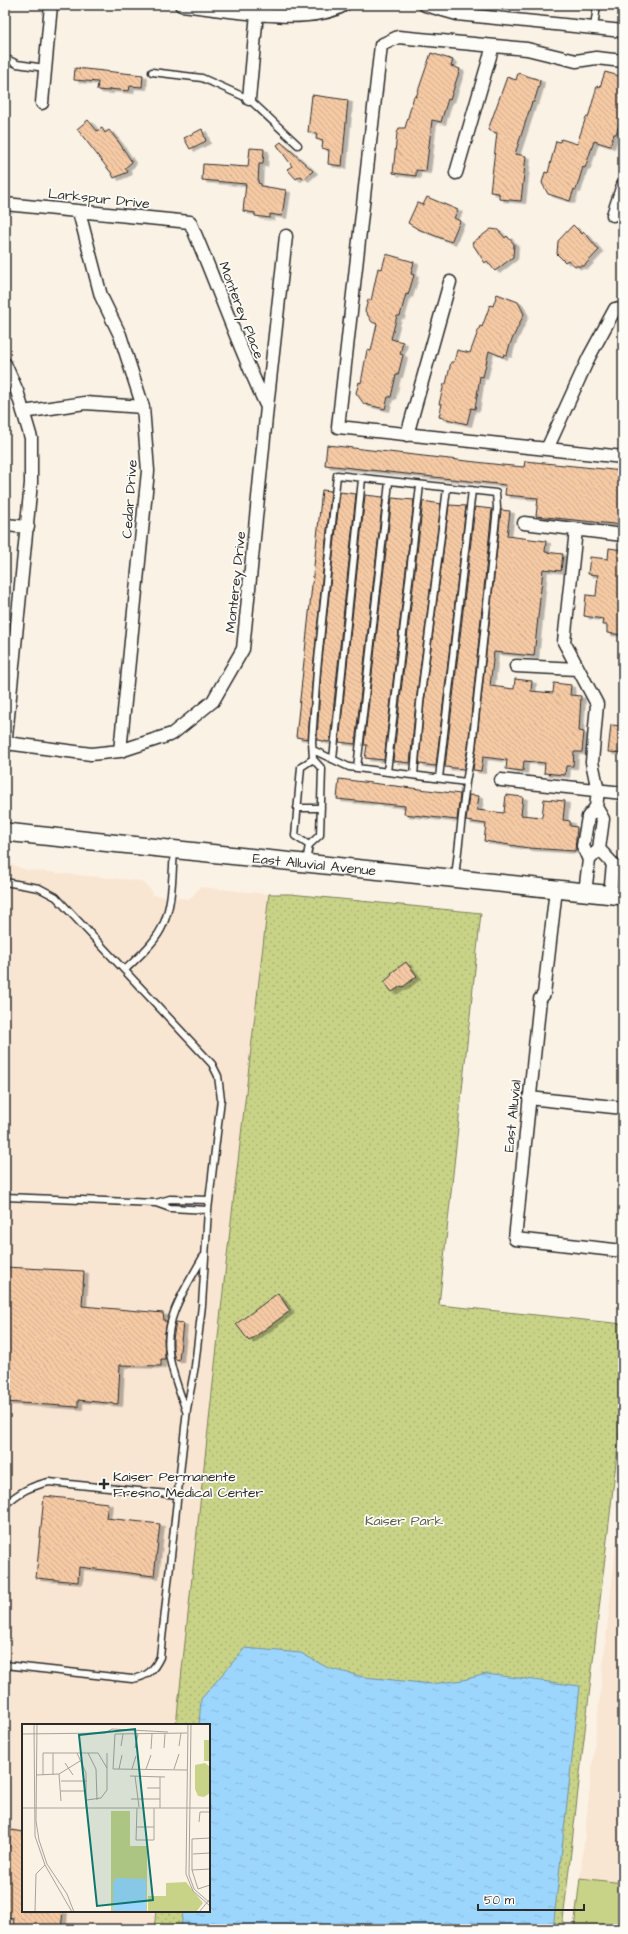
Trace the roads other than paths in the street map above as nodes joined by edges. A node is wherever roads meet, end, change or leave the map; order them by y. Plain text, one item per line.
1 (52, 5) edge
2 (181, 5) edge
3 (344, 5) edge
4 (425, 5) edge
5 (597, 5) edge
6 (257, 13) junction
7 (594, 28) junction
8 (623, 31) edge
9 (493, 46) junction
10 (5, 58) edge
11 (623, 61) edge
12 (46, 68) junction
13 (152, 72) dead end
14 (249, 99) junction
15 (42, 103) dead end
16 (298, 145) dead end
17 (456, 173) dead end
18 (623, 185) edge
19 (5, 204) edge
20 (79, 212) junction
21 (613, 215) dead end
22 (190, 222) joint
23 (286, 236) dead end
24 (450, 282) dead end
25 (615, 309) dead end
26 (5, 364) edge
27 (143, 407) junction
28 (267, 407) junction
29 (23, 412) junction
30 (407, 434) junction
31 (547, 449) junction
32 (623, 457) edge
33 (362, 479) junction
34 (389, 482) junction
35 (420, 485) junction
36 (447, 488) junction
37 (472, 490) junction
38 (524, 523) dead end
39 (5, 525) edge
40 (28, 527) junction
41 (576, 530) junction
42 (623, 535) edge
43 (10, 637) edge
44 (516, 666) dead end
45 (577, 670) junction
46 (5, 745) edge
47 (313, 750) junction
48 (120, 751) junction
49 (313, 759) junction
50 (333, 759) junction
51 (357, 768) junction
52 (387, 772) junction
53 (414, 775) junction
54 (439, 778) junction
55 (500, 780) dead end
56 (466, 782) junction
57 (598, 791) junction
58 (623, 793) edge
59 (596, 807) junction
60 (297, 808) junction
61 (321, 808) junction
62 (5, 832) edge
63 (309, 845) junction
64 (174, 849) junction
65 (599, 849) junction
66 (589, 860) junction
67 (306, 863) junction
68 (454, 879) junction
69 (5, 882) edge
70 (556, 889) junction
71 (585, 892) junction
72 (617, 895) edge
73 (126, 970) junction
74 (529, 1098) junction
75 (623, 1108) edge
76 (5, 1197) edge
77 (209, 1200) junction
78 (156, 1203) junction
79 (208, 1210) junction
80 (623, 1251) edge
81 (204, 1254) junction
82 (187, 1412) junction
83 (178, 1495) junction
84 (5, 1506) edge
85 (5, 1665) edge

1 - 12 street
2 - 6 street
3 - 6 street
4 - 7 street
5 - 7 lane
6 - 14 street
7 - 8 street
9 - 11 street
9 - 17 street
9 - 30 street
10 - 12 lane
12 - 15 street
13 - 14 lane
14 - 16 lane
18 - 21 street
19 - 20 street, Larkspur Drive
20 - 22 street, Larkspur Drive
20 - 27 street, Cedar Drive
22 - 28 street, Monterey Place
23 - 28 street, Monterey Drive
24 - 30 street
25 - 31 street
26 - 29 street
27 - 29 street
27 - 48 street, Cedar Drive
28 - 48 street, Monterey Drive
29 - 40 street
30 - 31 street
31 - 32 street
33 - 34 lane
33 - 47 lane
33 - 50 lane
34 - 35 lane
34 - 51 lane
35 - 36 lane
35 - 52 lane
36 - 37 lane
36 - 53 lane
37 - 54 lane
37 - 56 lane
38 - 41 street
39 - 40 street
40 - 43 street
41 - 42 street
41 - 45 street
43 - 46 street
44 - 45 street
45 - 57 street
46 - 48 street, Monterey Drive
47 - 49 lane
47 - 50 lane
49 - 60 lane
49 - 61 lane
50 - 51 lane
51 - 52 lane
52 - 53 lane
53 - 54 lane
54 - 56 lane
55 - 57 street
56 - 68 lane
57 - 58 street
57 - 59 street
59 - 65 street
59 - 66 street
60 - 61 lane
60 - 63 lane
61 - 63 lane
62 - 64 main road, East Alluvial Avenue
63 - 67 lane
64 - 67 main road, East Alluvial Avenue
64 - 73 lane
65 - 66 street
65 - 72 street
66 - 71 street
67 - 68 main road, East Alluvial Avenue
68 - 70 main road, East Alluvial Avenue
69 - 73 lane
70 - 71 main road, East Alluvial Avenue
70 - 74 street, East Alluvial
71 - 72 main road, East Alluvial Avenue
73 - 77 lane
74 - 75 street
74 - 80 street, East Alluvial
76 - 78 lane
77 - 78 lane
77 - 79 lane
78 - 79 lane
79 - 81 lane
81 - 82 lane
81 - 82 lane
82 - 83 lane
83 - 84 lane
83 - 85 lane

